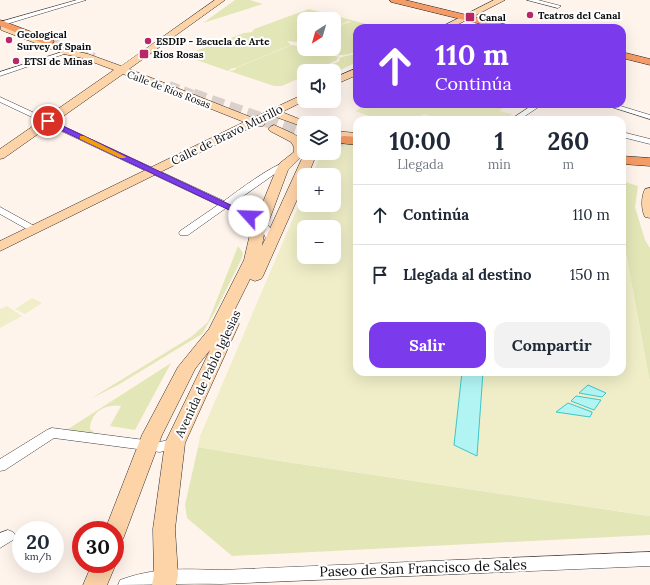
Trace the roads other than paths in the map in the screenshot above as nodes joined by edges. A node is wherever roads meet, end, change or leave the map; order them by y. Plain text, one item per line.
1 (83, 0) edge
2 (221, 0) edge
3 (394, 0) edge
4 (501, 0) edge
5 (530, 0) edge
6 (558, 6) dead end
7 (465, 18) junction
8 (1, 23) edge
9 (452, 24) edge
10 (491, 24) edge
11 (49, 42) tunnel mouth
12 (67, 52) junction
13 (85, 56) junction
14 (626, 56) edge
15 (650, 62) edge
16 (122, 70) junction
17 (353, 73) edge
18 (0, 74) edge
19 (341, 79) edge
20 (0, 99) edge
21 (297, 100) edge
22 (533, 108) edge
23 (620, 108) edge
24 (272, 112) junction
25 (520, 116) edge
26 (650, 117) edge
27 (48, 121) junction
28 (297, 121) edge
29 (254, 122) junction
30 (274, 129) junction
31 (297, 133) edge
32 (626, 135) edge
33 (297, 140) edge
34 (650, 142) edge
35 (0, 155) edge
36 (297, 159) edge
37 (297, 160) edge
38 (299, 160) edge
39 (626, 160) edge
40 (650, 162) edge
41 (153, 172) junction
42 (650, 192) edge
43 (224, 205) junction
44 (0, 210) edge
45 (650, 214) edge
46 (263, 220) junction
47 (282, 220) junction
48 (35, 230) junction
49 (184, 233) dead end
50 (272, 242) junction
51 (0, 247) edge
52 (175, 443) junction
53 (147, 446) junction
54 (0, 466) edge
55 (119, 521) edge
56 (650, 559) edge
57 (100, 573) edge
58 (165, 580) edge
59 (95, 585) edge
60 (126, 585) edge

1 - 8 street
2 - 16 street
3 - 7 main road
4 - 7 street
5 - 6 street
7 - 9 street
7 - 10 main road
8 - 11 main road
8 - 12 street, Calle de Ríos Rosas
8 - 13 street, Calle de Ríos Rosas
12 - 13 street, Calle de Ríos Rosas
12 - 18 street
13 - 16 street, Calle de Ríos Rosas
14 - 15 main road
16 - 27 street
16 - 29 street, Calle de Ríos Rosas
17 - 19 street
20 - 27 street
21 - 24 street, Calle de Bravo Murillo
22 - 25 street
23 - 26 street
24 - 28 street
24 - 29 street, Calle de Bravo Murillo
27 - 35 street
27 - 41 street
29 - 30 street, Calle de Ríos Rosas
29 - 41 street, Calle de Bravo Murillo
30 - 31 street
30 - 33 street
32 - 34 street
36 - 43 street
37 - 46 street, Avenida de Pablo Iglesias
38 - 47 street, Avenida de Pablo Iglesias
39 - 40 main road
41 - 43 street
41 - 48 street, Calle de Bravo Murillo
42 - 45 street
43 - 46 street
43 - 49 street
44 - 48 street
46 - 47 street
46 - 50 street
46 - 53 street, Avenida de Pablo Iglesias
47 - 50 street, Avenida de Pablo Iglesias
48 - 51 street, Calle de Bravo Murillo
50 - 52 street, Avenida de Pablo Iglesias
52 - 53 street
52 - 58 street, Avenida de Pablo Iglesias
53 - 54 street
53 - 55 street, Avenida de Pablo Iglesias
56 - 58 street, Paseo de San Francisco de Sales
57 - 59 street
58 - 60 street, Paseo de San Francisco de Sales

